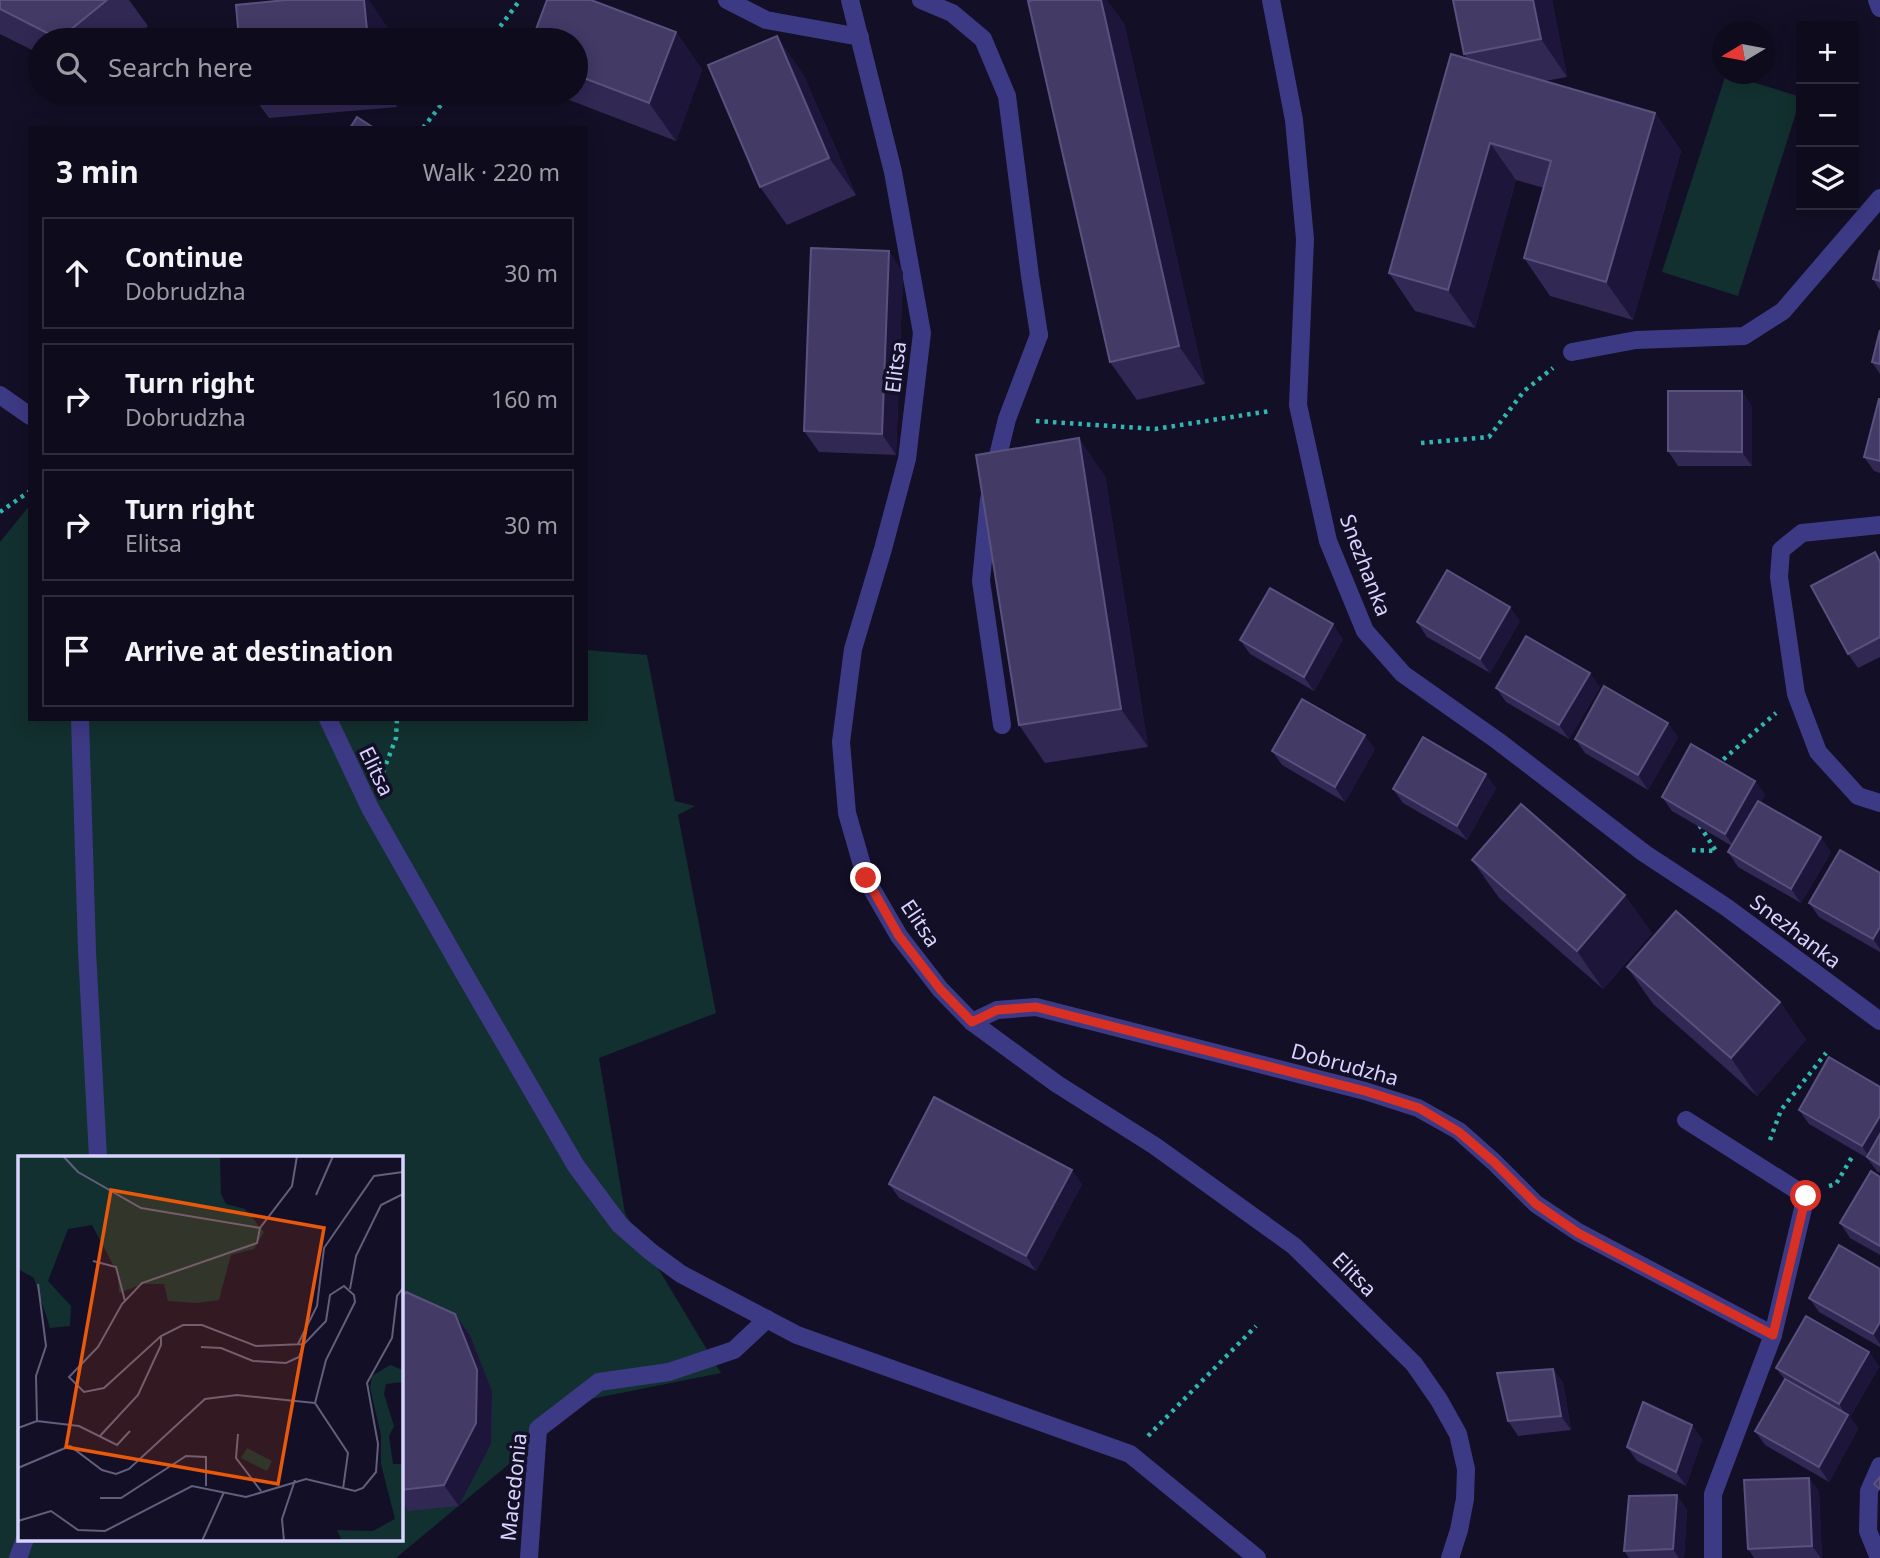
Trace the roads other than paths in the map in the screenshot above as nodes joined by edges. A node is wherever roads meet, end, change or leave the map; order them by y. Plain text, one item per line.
1 (727, 0) edge
2 (850, 0) edge
3 (921, 0) edge
4 (1271, 0) edge
5 (1877, 0) edge
6 (1880, 8) edge
7 (860, 37) junction
8 (1880, 198) edge
9 (1572, 352) road end
10 (0, 395) edge
11 (28, 415) edge
12 (1880, 525) edge
13 (80, 721) edge
14 (329, 721) edge
15 (1002, 725) dead end
16 (1880, 803) edge
17 (1880, 1021) edge
18 (972, 1022) junction
19 (1686, 1120) dead end
20 (98, 1156) edge
21 (767, 1319) junction
22 (1773, 1335) junction
23 (1880, 1466) edge
24 (25, 1540) edge
25 (18, 1558) edge
26 (528, 1558) edge
27 (1257, 1558) edge
28 (1450, 1558) edge
29 (1713, 1558) edge
30 (1879, 1558) edge

1 - 7 street
2 - 7 street, Elitsa
3 - 15 street
4 - 17 street, Snezhanka
5 - 6 street
7 - 18 street, Elitsa
8 - 9 street
10 - 11 street
12 - 16 street
13 - 20 street
14 - 21 street, Elitsa
18 - 22 street, Dobrudzha
18 - 28 street, Elitsa
19 - 22 street
21 - 26 street, Macedonia
21 - 27 street, Elitsa
22 - 29 street
23 - 30 street
24 - 25 street

